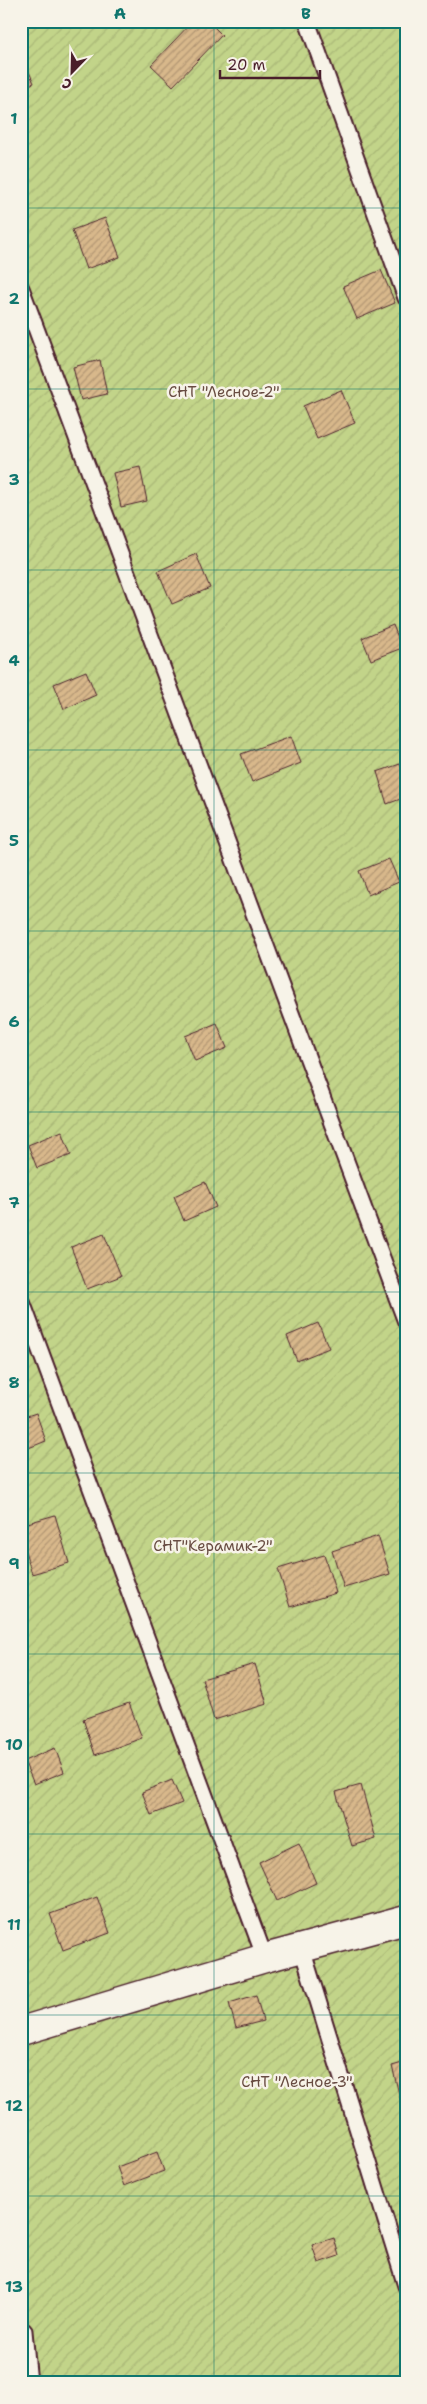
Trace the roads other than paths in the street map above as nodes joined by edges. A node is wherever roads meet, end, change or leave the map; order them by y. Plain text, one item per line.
1 (307, 21) edge
2 (21, 288) edge
3 (406, 298) edge
4 (21, 1299) edge
5 (406, 1322) edge
6 (406, 1920) edge
7 (302, 1949) junction
8 (265, 1958) junction
9 (21, 2031) edge
10 (406, 2286) edge
11 (24, 2331) dead end
12 (29, 2383) edge

1 - 3 lane
2 - 5 lane
4 - 8 lane
6 - 7 street
7 - 8 street
7 - 10 lane
8 - 9 street
11 - 12 lane

